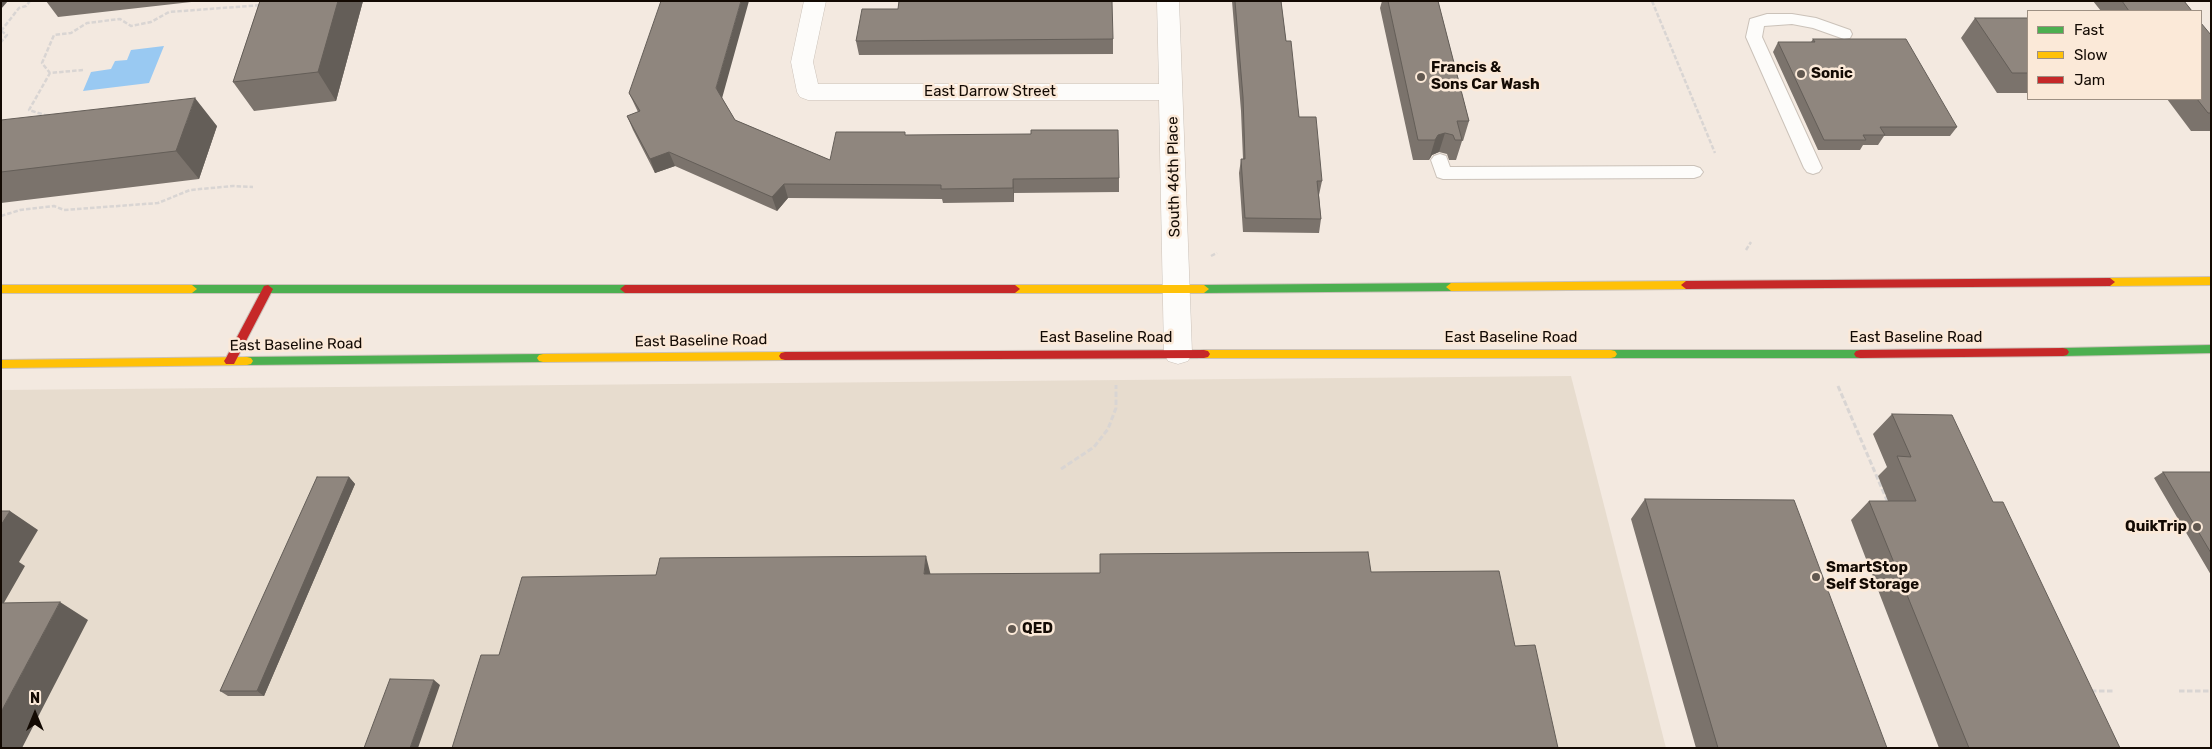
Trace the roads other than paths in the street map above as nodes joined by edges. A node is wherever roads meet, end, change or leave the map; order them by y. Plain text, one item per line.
1 (816, 1) edge
2 (1168, 1) edge
3 (1844, 34) dead end
4 (1172, 92) junction
5 (1440, 160) edge
6 (1814, 168) dead end
7 (1694, 172) dead end
8 (2211, 281) edge
9 (1, 289) edge
10 (268, 289) junction
11 (1176, 289) junction
12 (2211, 349) edge
13 (1178, 353) junction
14 (230, 361) junction
15 (1, 364) edge

1 - 4 street, East Darrow Street
2 - 4 street, South 46th Place
3 - 6 lane
4 - 11 street, South 46th Place
5 - 7 lane
8 - 11 main road
9 - 10 main road
10 - 11 main road
10 - 14 main road
11 - 13 street, South 46th Place
12 - 13 main road, East Baseline Road
13 - 14 main road, East Baseline Road
14 - 15 main road, East Baseline Road

